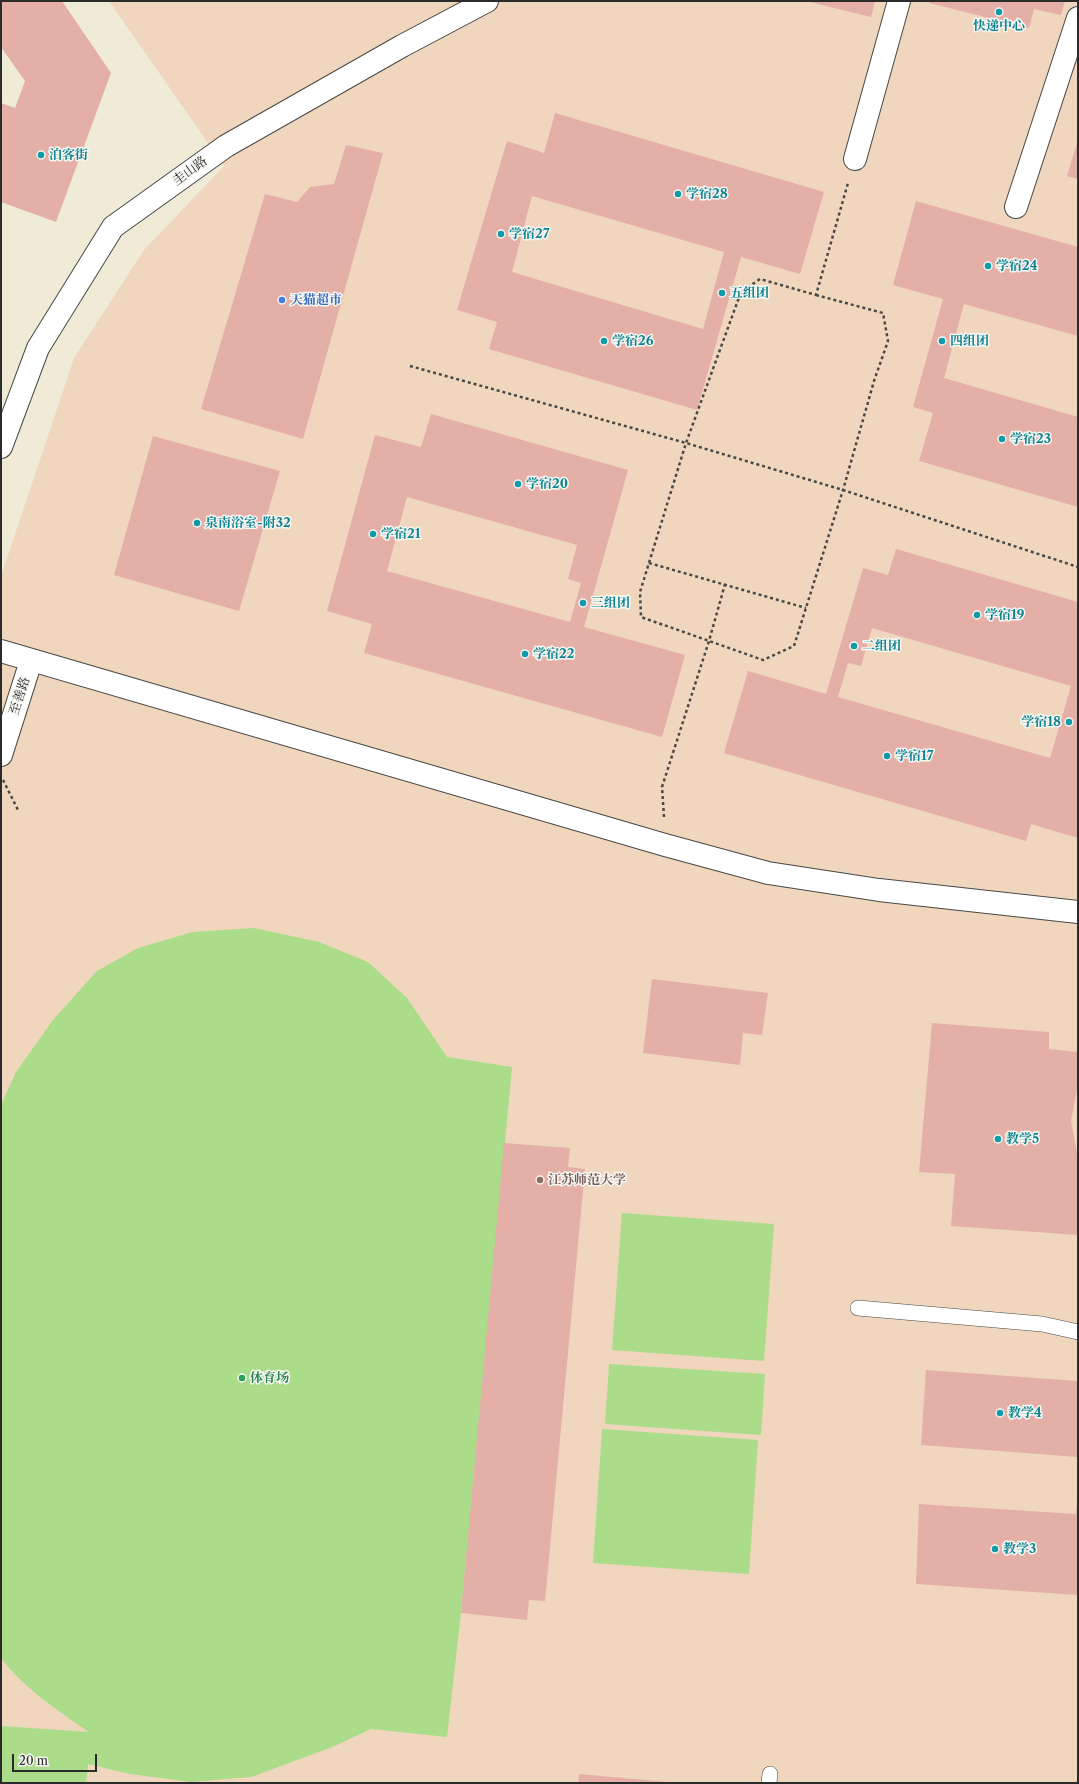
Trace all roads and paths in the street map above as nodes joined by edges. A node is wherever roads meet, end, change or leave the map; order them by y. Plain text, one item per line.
1 (487, 1) edge
2 (899, 1) edge
3 (1078, 18) edge
4 (855, 159) joint
5 (1016, 207) dead end
6 (816, 295) junction
7 (410, 366) dead end
8 (686, 442) junction
9 (1, 448) edge
10 (843, 490) junction
11 (649, 562) junction
12 (1078, 567) edge
13 (725, 584) junction
14 (806, 608) junction
15 (710, 641) junction
16 (1, 651) edge
17 (31, 660) junction
18 (1, 755) edge
19 (1, 776) edge
20 (19, 812) dead end
21 (665, 845) junction
22 (1078, 912) edge
23 (858, 1308) dead end
24 (1078, 1332) edge

1 - 9 street, 圭山路
2 - 4 street
3 - 5 street
4 - 6 path
6 - 8 path
6 - 10 path
7 - 8 path
8 - 10 path
8 - 11 path
10 - 12 path
10 - 14 path
11 - 13 path
11 - 15 path
13 - 14 path
13 - 15 path
14 - 15 path
15 - 21 path
16 - 17 street
17 - 18 street, 至善路
17 - 21 street
19 - 20 path
21 - 22 street
23 - 24 lane

